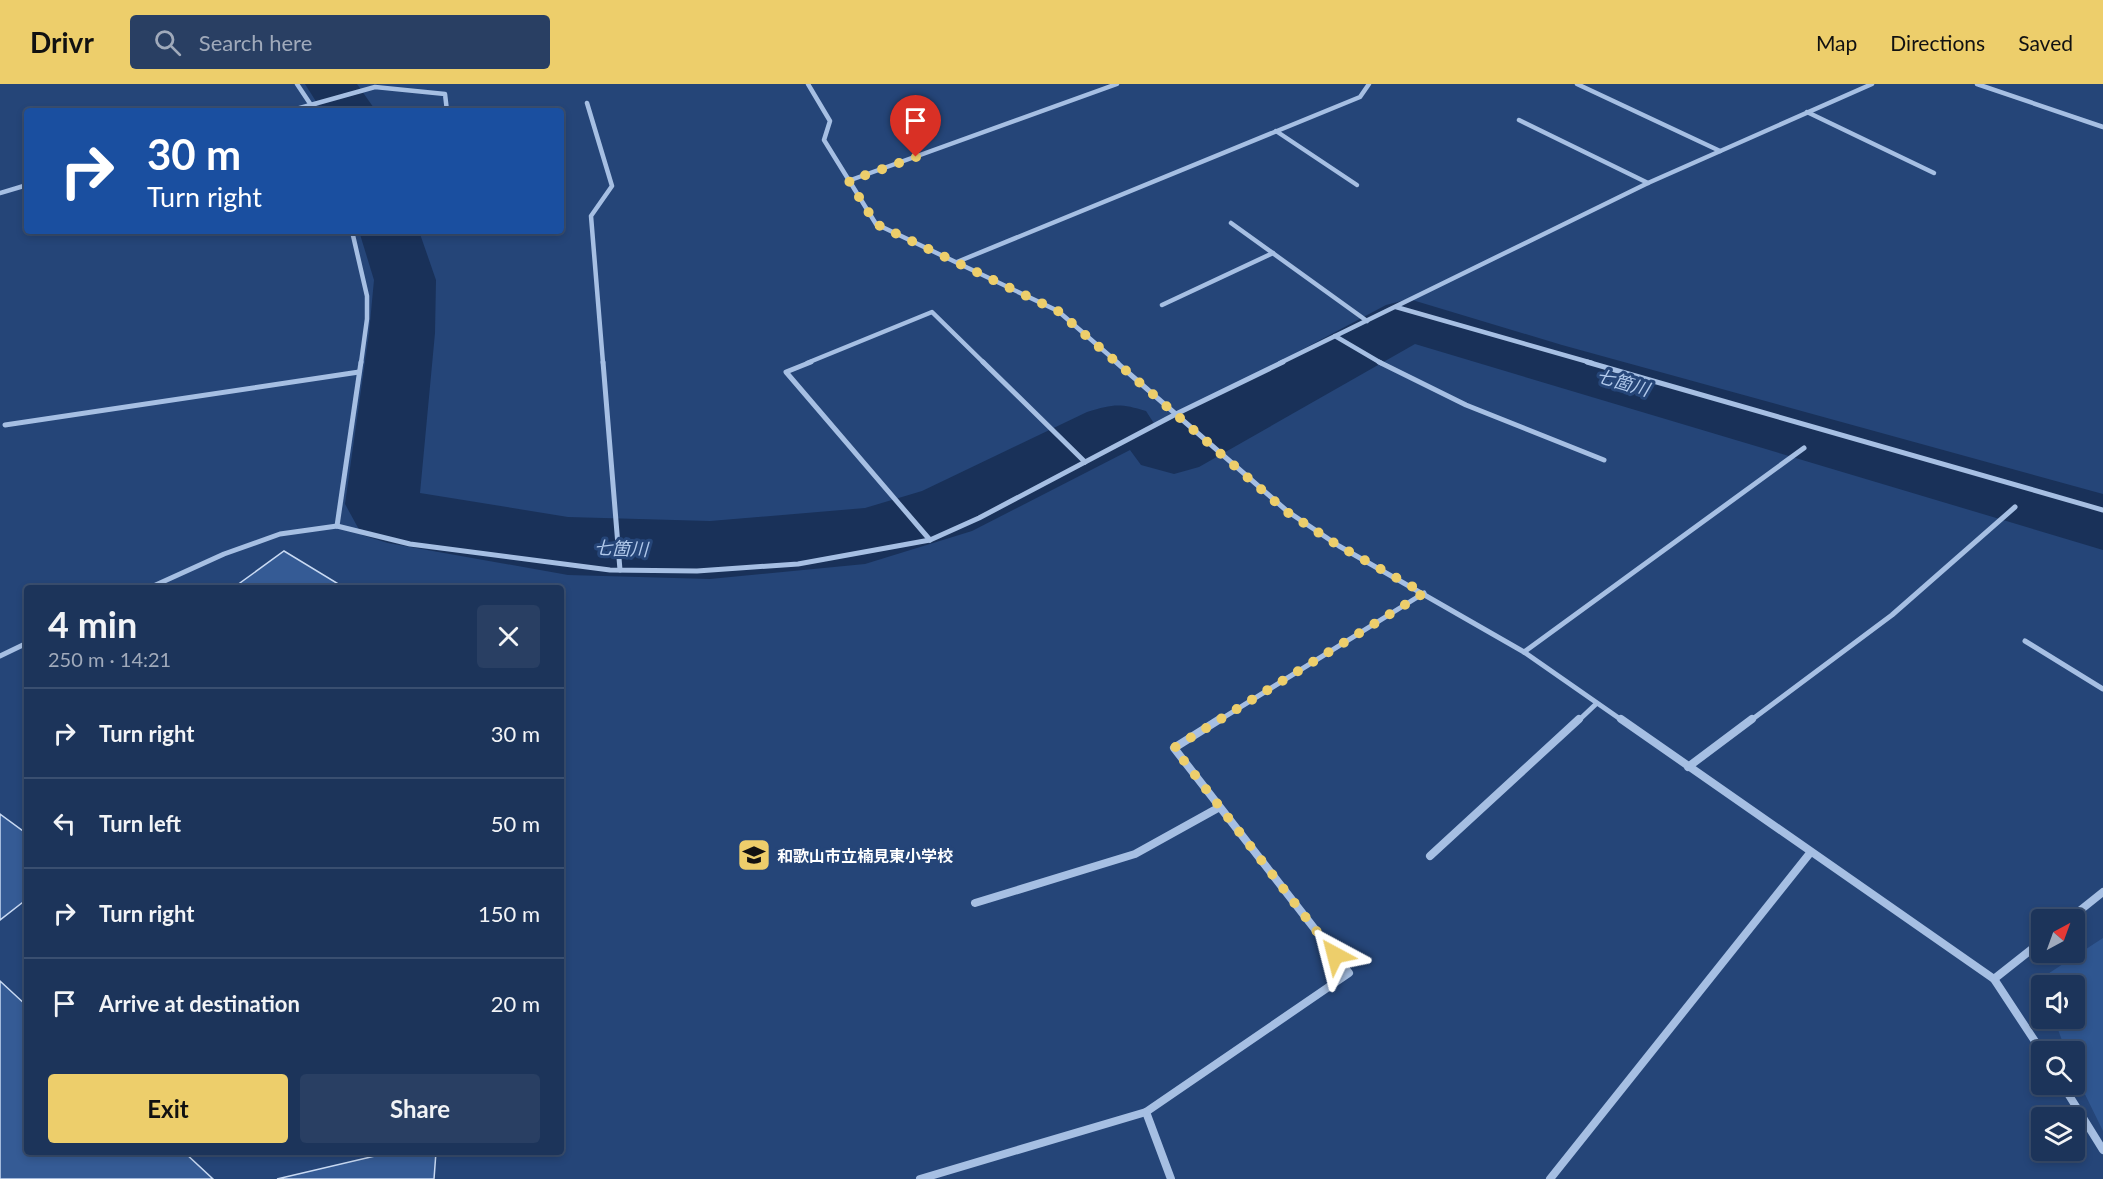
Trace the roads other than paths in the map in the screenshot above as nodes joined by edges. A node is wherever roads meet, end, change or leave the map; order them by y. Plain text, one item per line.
1 (297, 84) edge
2 (808, 84) edge
3 (1117, 84) edge
4 (1369, 84) edge
5 (1577, 84) edge
6 (1872, 84) edge
7 (1977, 84) edge
8 (587, 103) dead end
9 (311, 105) junction
10 (300, 108) edge
11 (316, 108) edge
12 (447, 108) edge
13 (1807, 112) junction
14 (1519, 120) dead end
15 (2103, 128) edge
16 (1276, 132) junction
17 (1720, 151) junction
18 (1934, 173) dead end
19 (849, 181) junction
20 (1648, 183) junction
21 (1357, 185) dead end
22 (24, 186) edge
23 (0, 193) edge
24 (1231, 223) dead end
25 (353, 234) edge
26 (1273, 253) junction
27 (957, 262) junction
28 (1162, 305) dead end
29 (1396, 307) junction
30 (1367, 321) junction
31 (1335, 336) junction
32 (359, 372) junction
33 (1176, 414) junction
34 (6, 425) dead end
35 (1804, 448) dead end
36 (1604, 460) dead end
37 (1085, 462) junction
38 (2015, 507) dead end
39 (2103, 510) edge
40 (337, 526) junction
41 (930, 540) junction
42 (620, 570) junction
43 (155, 585) edge
44 (1424, 593) junction
45 (2025, 641) dead end
46 (24, 644) edge
47 (1524, 652) junction
48 (0, 656) edge
49 (2103, 689) edge
50 (1596, 704) junction
51 (1688, 767) junction
52 (1218, 808) junction
53 (1810, 853) junction
54 (1430, 856) dead end
55 (2103, 892) edge
56 (975, 903) dead end
57 (2082, 909) edge
58 (2031, 950) edge
59 (1994, 979) junction
60 (2035, 1041) edge
61 (2069, 1095) edge
62 (1146, 1112) junction
63 (2103, 1150) edge
64 (920, 1179) edge
65 (1171, 1179) edge
66 (1550, 1179) edge

1 - 9 street
2 - 19 street
3 - 19 street
4 - 16 street
5 - 17 street
6 - 13 street
7 - 15 street
8 - 42 street
9 - 10 street
9 - 11 street
9 - 12 street
13 - 17 street
13 - 18 street
14 - 20 street
16 - 21 street
16 - 27 street
17 - 20 street
19 - 27 street
20 - 29 street
22 - 23 street
24 - 26 street
25 - 32 street
26 - 28 street
26 - 30 street
27 - 33 street
29 - 30 street
29 - 39 street
30 - 31 street
31 - 33 street
31 - 36 street
32 - 34 street
32 - 40 street
33 - 37 street
33 - 44 street
35 - 47 street
37 - 41 street
37 - 41 street
38 - 51 street
40 - 42 street
40 - 43 street
41 - 42 street
44 - 47 street
44 - 52 street
45 - 49 street
46 - 48 street
47 - 50 street
50 - 51 street
50 - 54 street
51 - 53 street
52 - 56 street
52 - 62 street
53 - 59 street
53 - 66 street
55 - 57 street
58 - 59 street
59 - 60 street
61 - 63 street
62 - 64 street
62 - 65 street

